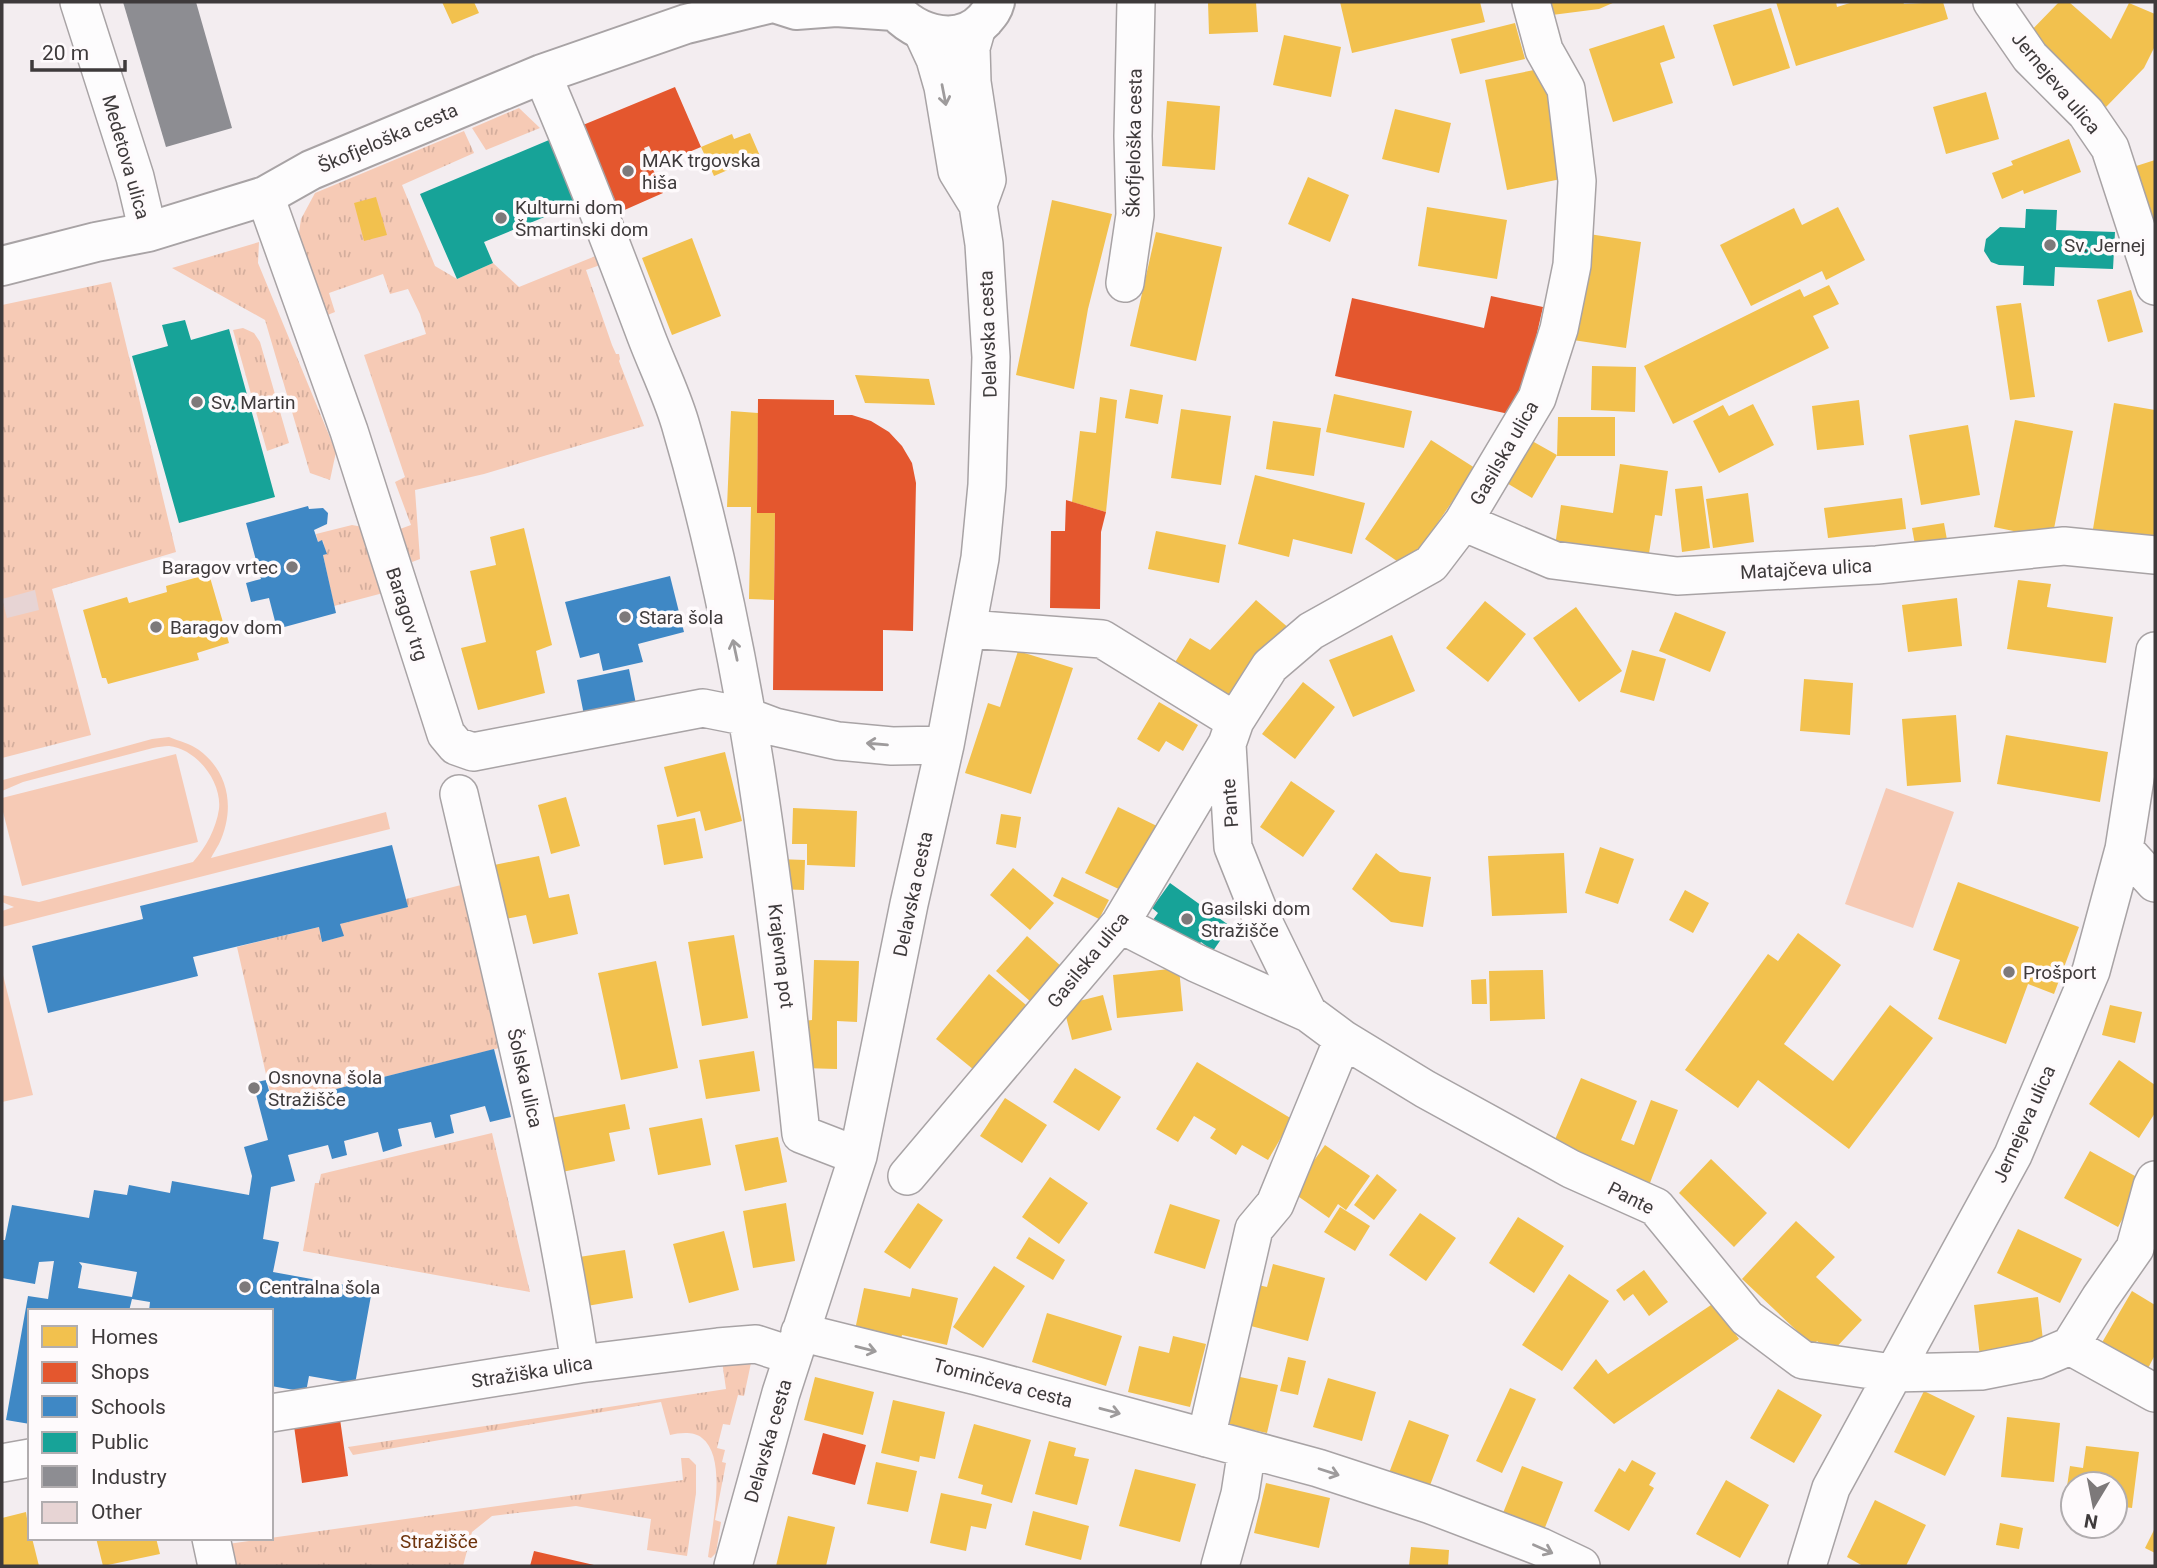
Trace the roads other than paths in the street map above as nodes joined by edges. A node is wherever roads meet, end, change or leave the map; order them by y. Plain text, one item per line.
1 (79, 2) edge
2 (1136, 2) edge
3 (1531, 2) edge
4 (1992, 2) edge
5 (775, 3) edge
6 (993, 10) edge
7 (901, 14) edge
8 (542, 74) junction
9 (265, 196) junction
10 (978, 205) junction
11 (148, 232) junction
12 (2, 266) edge
13 (1125, 283) dead end
14 (2155, 286) edge
15 (1463, 522) junction
16 (2155, 555) edge
17 (968, 629) junction
18 (2155, 651) edge
19 (748, 717) junction
20 (1231, 732) junction
21 (946, 745) junction
22 (459, 794) dead end
23 (2124, 849) junction
24 (2155, 883) edge
25 (1120, 924) junction
26 (1308, 1013) junction
27 (1343, 1039) junction
28 (858, 1156) junction
29 (907, 1176) dead end
30 (2155, 1180) edge
31 (796, 1344) junction
32 (2070, 1346) junction
33 (580, 1364) junction
34 (1892, 1373) junction
35 (2155, 1393) edge
36 (273, 1413) edge
37 (1206, 1438) junction
38 (1247, 1449) junction
39 (28, 1458) edge
40 (2, 1463) edge
41 (211, 1540) edge
42 (217, 1566) edge
43 (733, 1566) edge
44 (1220, 1566) edge
45 (1581, 1566) edge
46 (1807, 1566) edge

1 - 11 street, Medetova ulica
2 - 13 street, Škofjeloška cesta
3 - 15 street, Gasilska ulica
4 - 14 street, Jernejeva ulica
5 - 7 street, Škofjeloška cesta
5 - 8 street, Škofjeloška cesta
6 - 7 street, Škofjeloška cesta
6 - 10 street, Delavska cesta
7 -> 10 street, Delavska cesta
8 - 9 street, Škofjeloška cesta
19 -> 8 street
9 - 11 street, Škofjeloška cesta
9 - 19 street, Baragov trg
10 - 17 street, Delavska cesta
11 - 12 street, Škofjeloška cesta
15 - 16 street, Matajčeva ulica
15 - 20 street, Gasilska ulica
17 - 20 street
17 - 21 street, Delavska cesta
18 - 23 street, Jernejeva ulica
21 -> 19 street, Baragov trg
19 - 28 street, Krajevna pot
20 - 25 street, Gasilska ulica
20 - 26 street, Pante
21 - 28 street, Delavska cesta
22 - 33 street, Šolska ulica
23 - 24 street
23 - 34 street, Jernejeva ulica
25 - 26 street, Pante
25 - 29 street, Gasilska ulica
26 - 27 street, Pante
27 - 34 street, Pante
27 - 37 street
28 - 31 street, Delavska cesta
30 - 32 street
31 - 33 street, Stražiška ulica
31 -> 37 street, Tominčeva cesta
31 - 43 street, Delavska cesta
32 - 34 street, Pante
32 - 35 street
33 - 36 street, Stražiška ulica
34 - 46 street, Jernejeva ulica
37 - 38 street, Tominčeva cesta
38 - 44 street
38 -> 45 street, Tominčeva cesta
39 - 40 street
41 - 42 street

